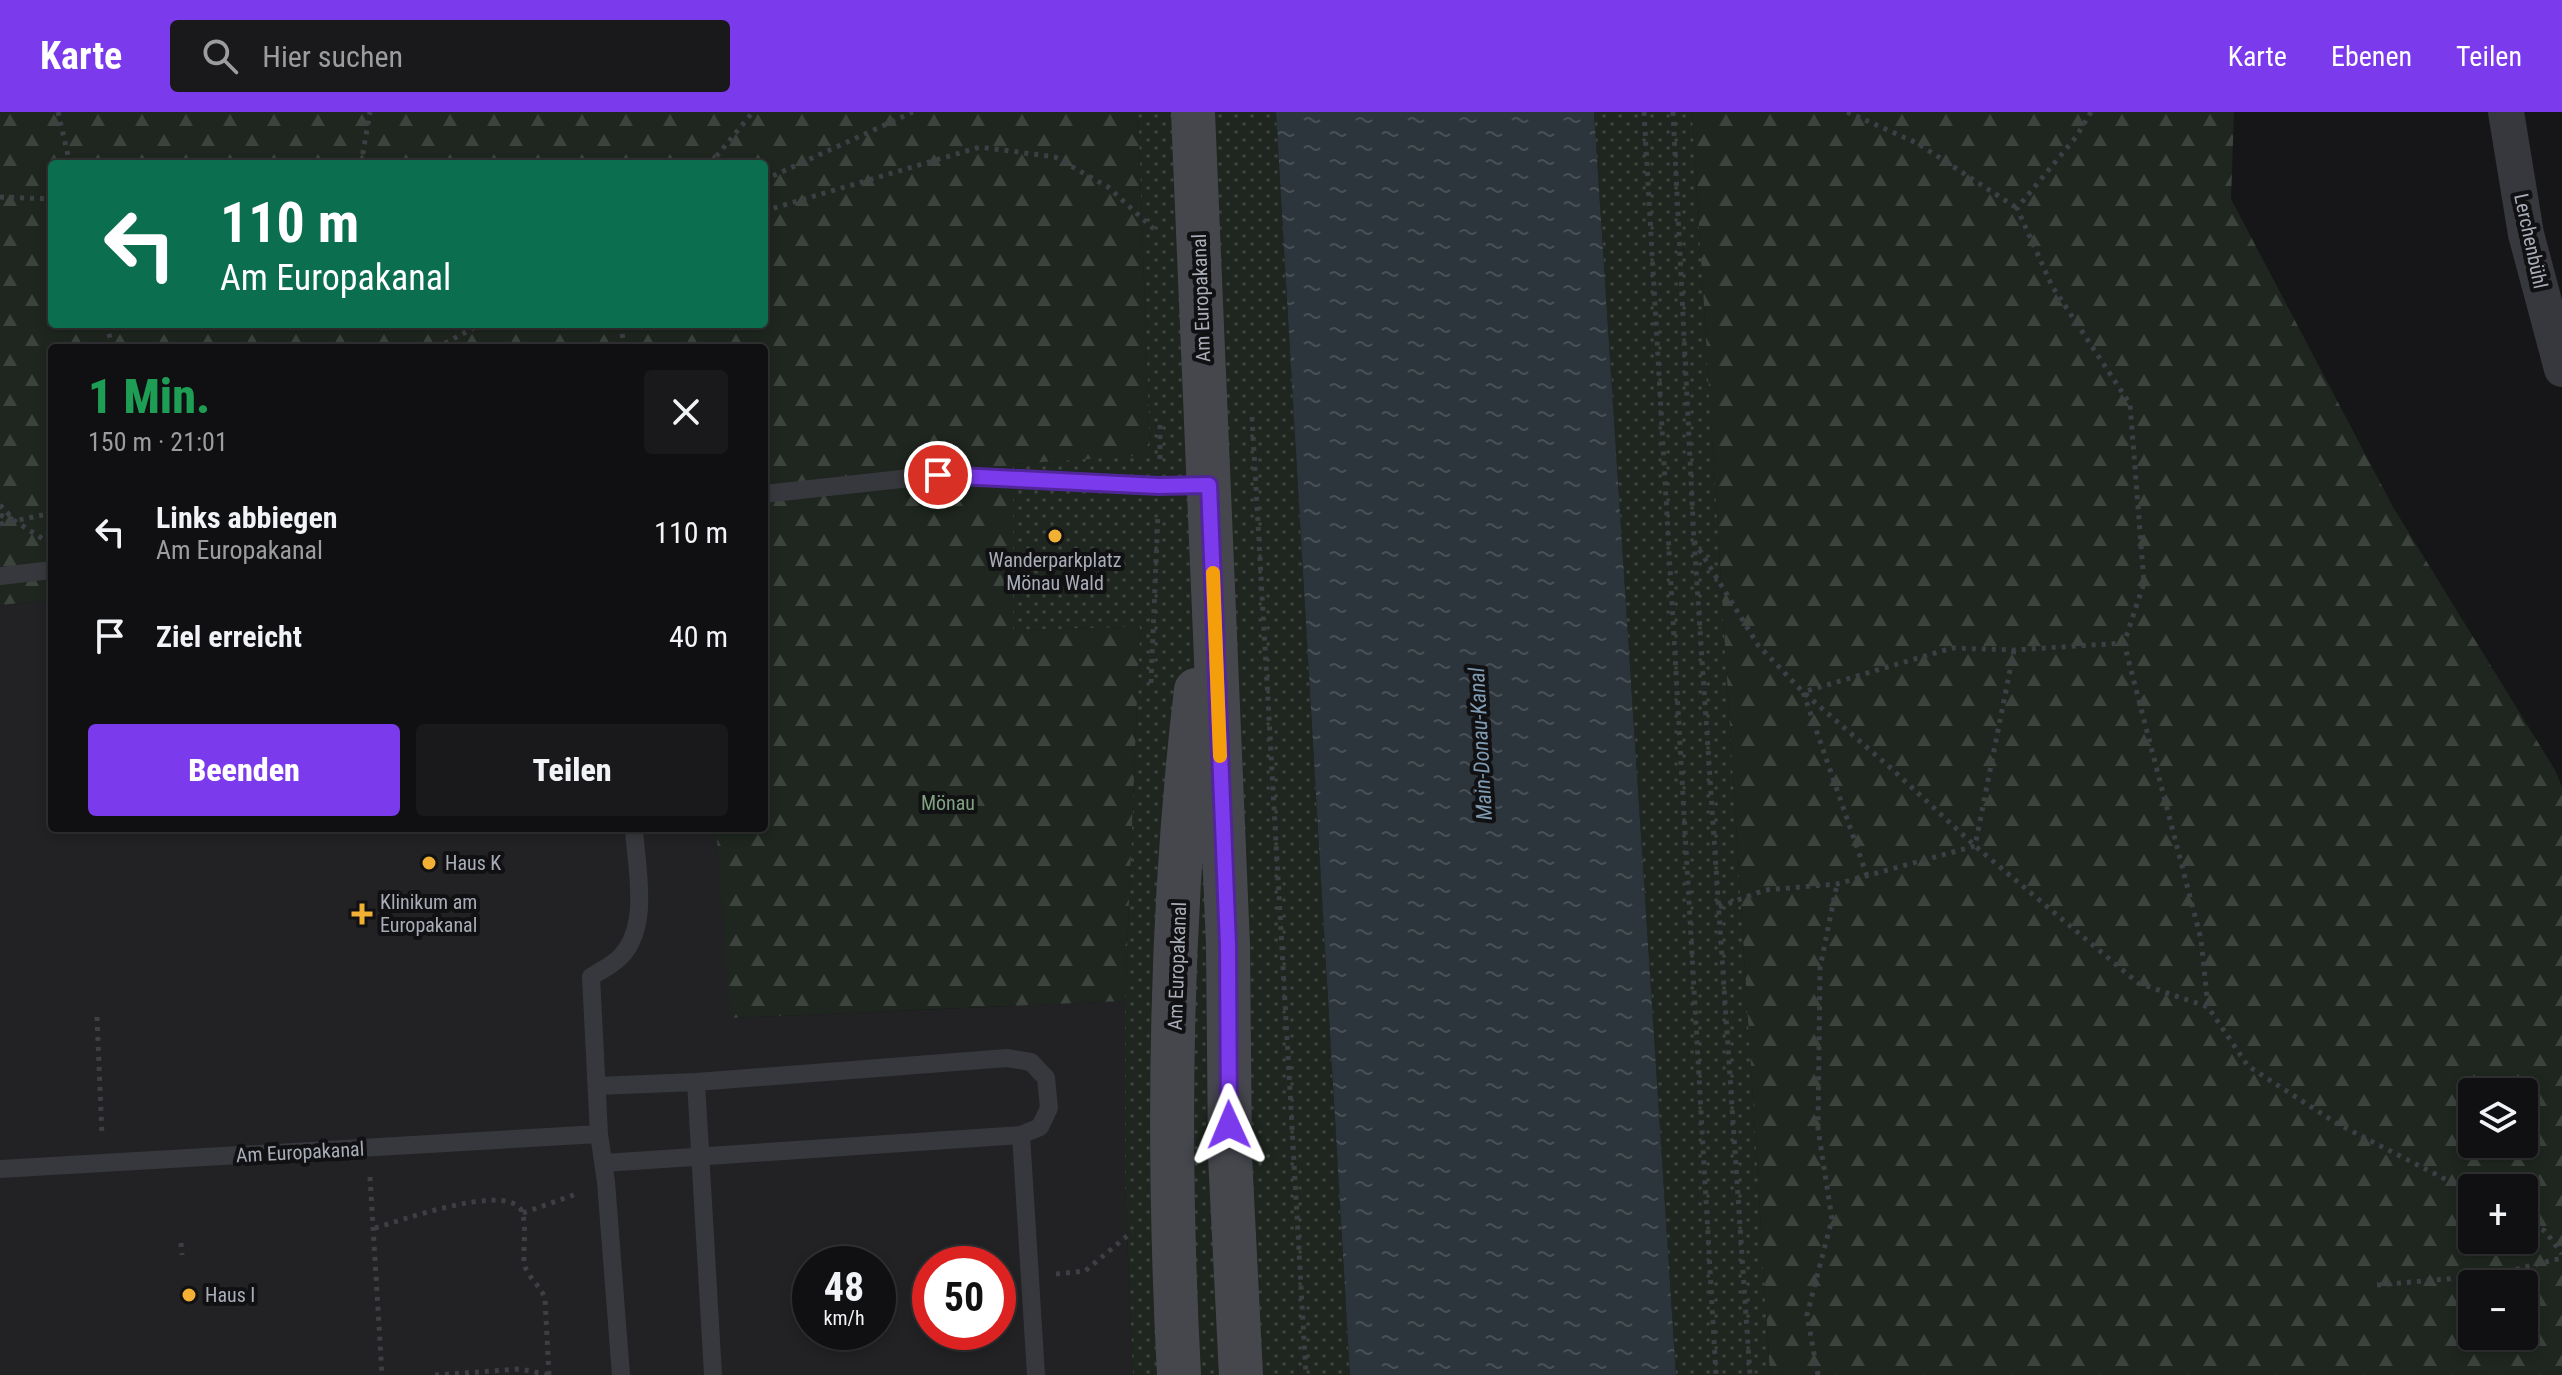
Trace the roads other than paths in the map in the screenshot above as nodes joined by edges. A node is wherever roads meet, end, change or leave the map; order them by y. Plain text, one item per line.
1 (1193, 112) edge
2 (2506, 112) edge
3 (2562, 369) edge
4 (1209, 485) junction
5 (768, 494) edge
6 (1212, 559) junction
7 (48, 570) edge
8 (0, 576) edge
9 (634, 832) edge
10 (696, 1082) junction
11 (597, 1086) junction
12 (599, 1134) junction
13 (1021, 1135) junction
14 (700, 1157) junction
15 (0, 1169) edge
16 (605, 1173) junction
17 (621, 1375) edge
18 (713, 1375) edge
19 (1036, 1375) edge
20 (1179, 1375) edge
21 (1241, 1375) edge

1 - 4 main road, Am Europakanal
2 - 3 street, Lerchenbühl
4 - 5 lane
4 - 6 main road, Am Europakanal
6 - 20 main road, Am Europakanal
6 - 21 main road, Am Europakanal
7 - 8 lane
9 - 11 lane
10 - 11 lane
10 - 13 lane
10 - 14 lane
11 - 12 lane
12 - 15 lane, Am Europakanal
12 - 16 lane
13 - 14 lane
13 - 19 lane
14 - 16 lane
14 - 18 lane
16 - 17 lane

